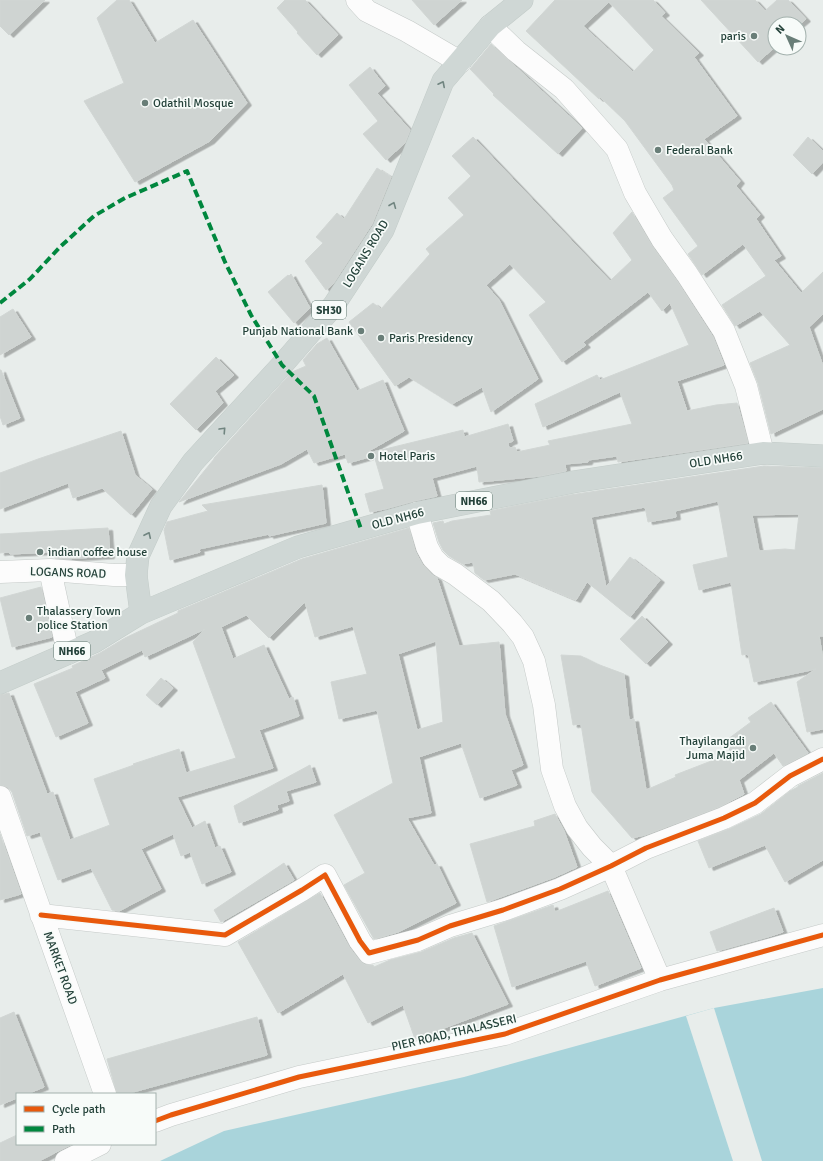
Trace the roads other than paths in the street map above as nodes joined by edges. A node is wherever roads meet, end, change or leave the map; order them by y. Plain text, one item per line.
1 (357, 0) edge
2 (522, 0) edge
3 (490, 26) junction
4 (460, 62) junction
5 (763, 453) junction
6 (823, 456) edge
7 (417, 513) junction
8 (50, 570) junction
9 (0, 572) edge
10 (136, 575) junction
11 (141, 613) junction
12 (68, 653) junction
13 (0, 683) edge
14 (823, 759) edge
15 (0, 796) edge
16 (611, 866) junction
17 (41, 915) junction
18 (823, 934) edge
19 (660, 980) junction
20 (105, 1093) edge
21 (156, 1121) edge
22 (98, 1145) edge
23 (66, 1161) edge

1 - 4 street
2 - 3 main road, LOGANS ROAD / SH30
3 - 4 main road, LOGANS ROAD / SH30
3 - 5 street
10 -> 4 main road, LOGANS ROAD / SH30
5 - 6 main road, OLD NH66 / NH66
5 - 7 main road, OLD NH66 / NH66
7 - 11 main road, OLD NH66 / NH66
7 - 16 street
8 - 9 street, LOGANS ROAD
8 - 10 street, LOGANS ROAD
8 - 12 street
10 - 11 main road, LOGANS ROAD / SH30
11 - 12 main road, OLD NH66 / NH66
12 - 13 main road, OLD NH66 / NH66
14 - 16 street
15 - 17 street, MARKET ROAD
16 - 17 street
16 - 19 street
17 - 20 street, MARKET ROAD
18 - 19 street, PIER ROAD, THALASSERI
19 - 21 street, PIER ROAD, THALASSERI
22 - 23 street

